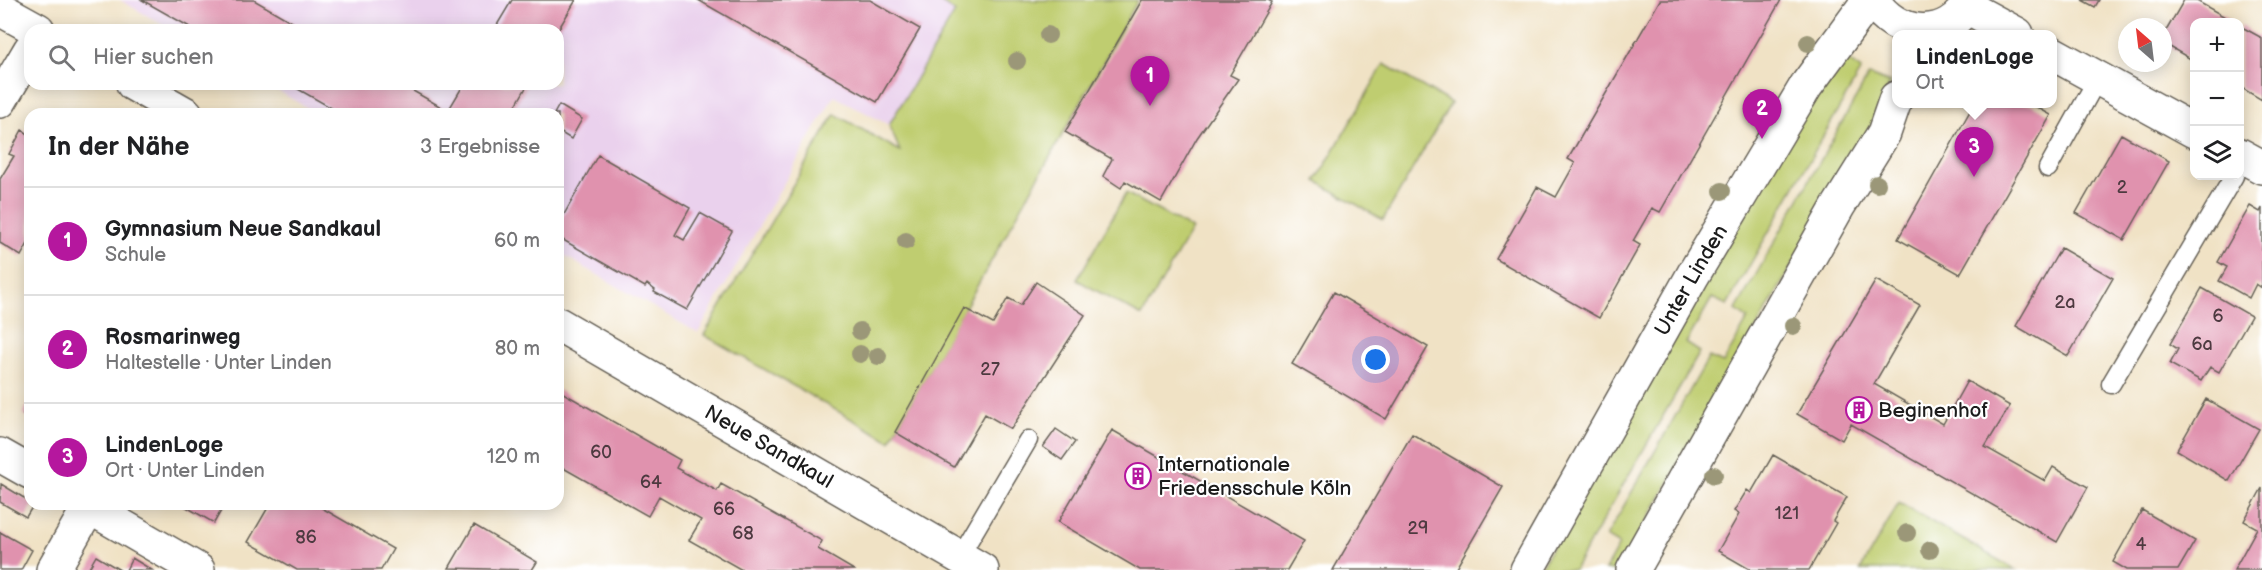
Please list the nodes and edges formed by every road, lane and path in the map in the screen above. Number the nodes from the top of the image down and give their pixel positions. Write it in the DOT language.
graph roads {
  1 [pos="1871,0"];
  2 [pos="1968,3"];
  3 [pos="1907,30"];
  4 [pos="1932,30"];
  5 [pos="2011,30"];
  6 [pos="2057,56"];
  7 [pos="24,60"];
  8 [pos="2098,78"];
  9 [pos="144,90"];
  10 [pos="0,101"];
  11 [pos="175,108"];
  12 [pos="1893,108"];
  13 [pos="2190,129"];
  14 [pos="2048,168"];
  15 [pos="2234,180"];
  16 [pos="564,327"];
  17 [pos="2111,384"];
  18 [pos="1028,440"];
  19 [pos="0,455"];
  20 [pos="24,469"];
  21 [pos="83,510"];
  22 [pos="95,510"];
  23 [pos="970,563"];
  24 [pos="53,570"];
  25 [pos="198,570"];
  26 [pos="1527,570"];
  27 [pos="1633,570"];
  1 -- 3 [label="street"];
  1 -- 26 [label="street, Unter Linden"];
  2 -- 4 [label="street"];
  2 -- 5 [label="street"];
  6 -- 8 [label="street"];
  7 -- 10 [label="street"];
  8 -- 13 [label="street"];
  8 -- 14 [label="lane"];
  9 -- 11 [label="street"];
  12 -- 27 [label="street"];
  15 -- 17 [label="lane"];
  16 -- 23 [label="street, Neue Sandkaul"];
  18 -- 23 [label="lane"];
  19 -- 20 [label="street"];
  21 -- 24 [label="street"];
  22 -- 25 [label="street"];
}
